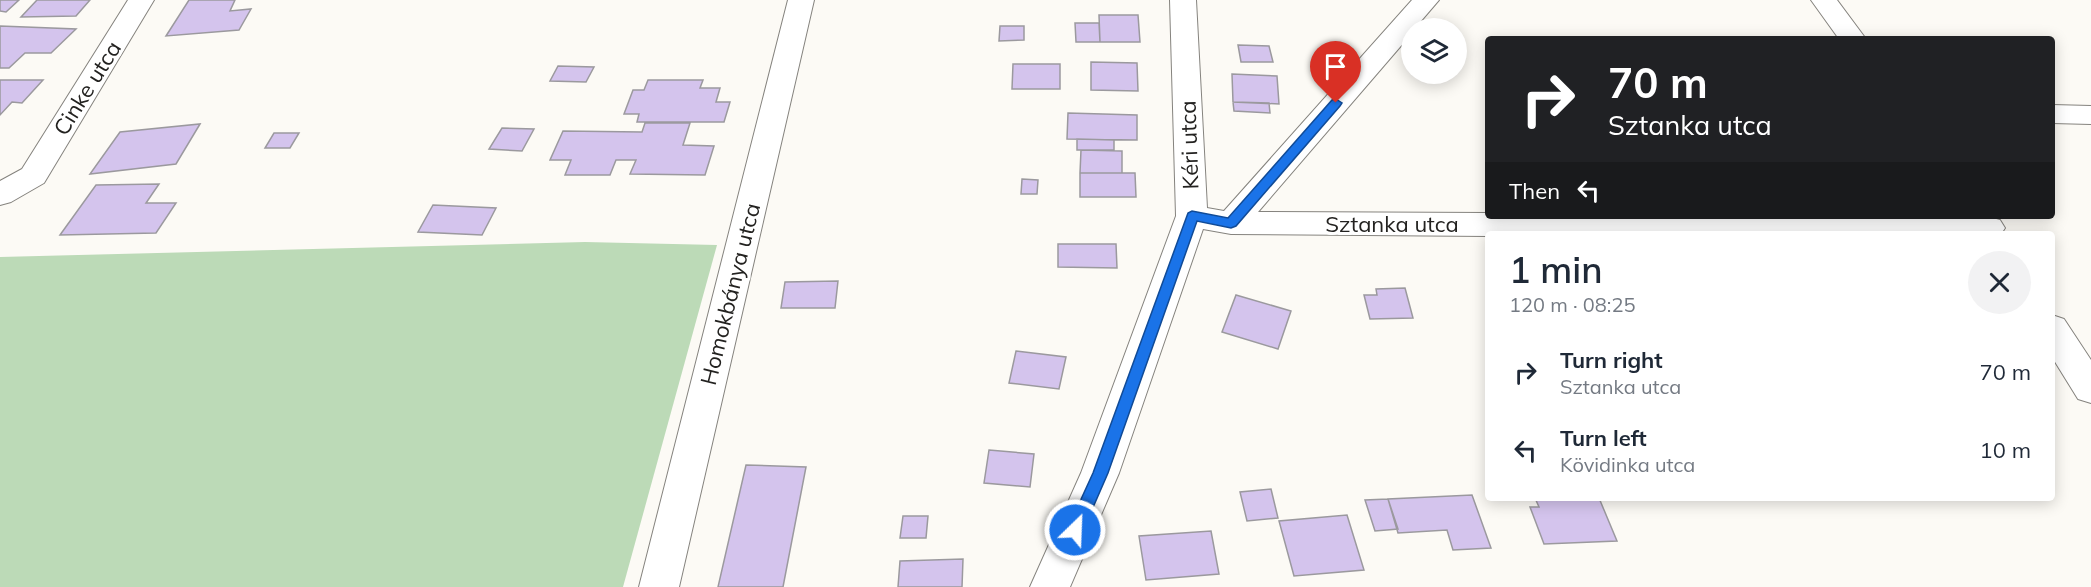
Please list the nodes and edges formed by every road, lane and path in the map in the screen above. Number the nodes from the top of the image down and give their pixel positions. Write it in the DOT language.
graph roads {
  1 [pos="141,0"];
  2 [pos="801,0"];
  3 [pos="1183,0"];
  4 [pos="1426,0"];
  5 [pos="1824,0"];
  6 [pos="1851,36"];
  7 [pos="2055,114"];
  8 [pos="2091,115"];
  9 [pos="0,194"];
  10 [pos="1192,216"];
  11 [pos="1231,223"];
  12 [pos="1987,226"];
  13 [pos="2055,333"];
  14 [pos="2091,389"];
  15 [pos="659,587"];
  16 [pos="1050,587"];
  1 -- 9 [label="street, Cinke utca"];
  2 -- 15 [label="street, Homokbánya utca"];
  3 -- 10 [label="street, Kéri utca"];
  4 -- 11 [label="street"];
  5 -- 6 [label="street"];
  7 -- 8 [label="street"];
  10 -- 11 [label="street, Sztanka utca"];
  10 -- 16 [label="street, Kéri utca"];
  11 -- 12 [label="street, Sztanka utca"];
  13 -- 14 [label="street"];
}
